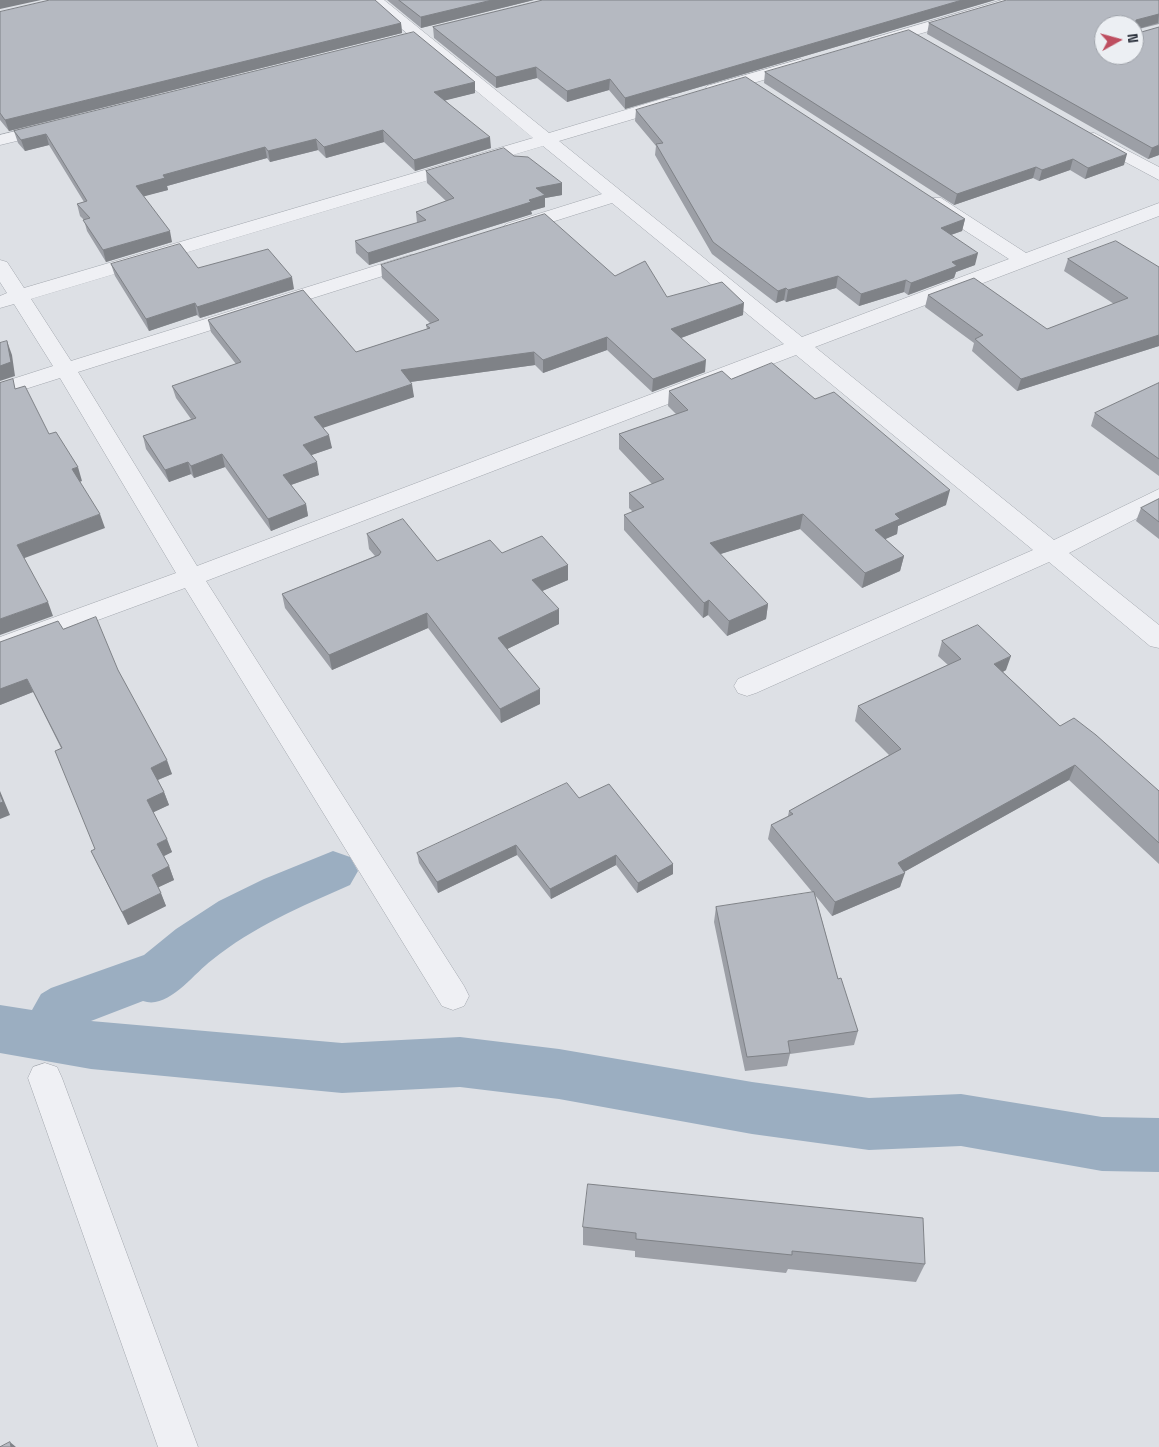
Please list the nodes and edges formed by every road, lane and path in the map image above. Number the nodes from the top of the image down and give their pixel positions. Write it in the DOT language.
graph roads {
  1 [pos="375,0"];
  2 [pos="1018,0"];
  3 [pos="908,32"];
  4 [pos="925,42"];
  5 [pos="860,46"];
  6 [pos="822,58"];
  7 [pos="746,80"];
  8 [pos="762,91"];
  9 [pos="67,123"];
  10 [pos="1081,131"];
  11 [pos="546,139"];
  12 [pos="0,140"];
  13 [pos="1159,175"];
  14 [pos="918,192"];
  15 [pos="616,196"];
  16 [pos="1159,209"];
  17 [pos="493,235"];
  18 [pos="436,253"];
  19 [pos="1025,261"];
  20 [pos="0,266"];
  21 [pos="10,299"];
  22 [pos="799,346"];
  23 [pos="65,369"];
  24 [pos="0,390"];
  25 [pos="1159,497"];
  26 [pos="1052,551"];
  27 [pos="191,578"];
  28 [pos="1159,639"];
  29 [pos="0,647"];
  30 [pos="747,686"];
  31 [pos="453,996"];
  32 [pos="45,1078"];
  33 [pos="178,1447"];
  1 -- 11 [label="street"];
  2 -- 3 [label="street"];
  3 -- 4 [label="street"];
  3 -- 5 [label="street"];
  6 -- 7 [label="street"];
  7 -- 8 [label="street"];
  7 -- 11 [label="street"];
  9 -- 12 [label="street"];
  10 -- 13 [label="street"];
  11 -- 15 [label="street"];
  11 -- 21 [label="street"];
  14 -- 19 [label="street"];
  15 -- 17 [label="street"];
  15 -- 22 [label="street"];
  16 -- 19 [label="street"];
  18 -- 23 [label="street"];
  19 -- 22 [label="street"];
  20 -- 21 [label="street"];
  21 -- 23 [label="street"];
  22 -- 26 [label="street"];
  22 -- 27 [label="street"];
  23 -- 24 [label="street"];
  23 -- 27 [label="street"];
  25 -- 26 [label="street"];
  26 -- 28 [label="street"];
  26 -- 30 [label="street"];
  27 -- 29 [label="street"];
  27 -- 31 [label="street"];
  32 -- 33 [label="street"];
}
